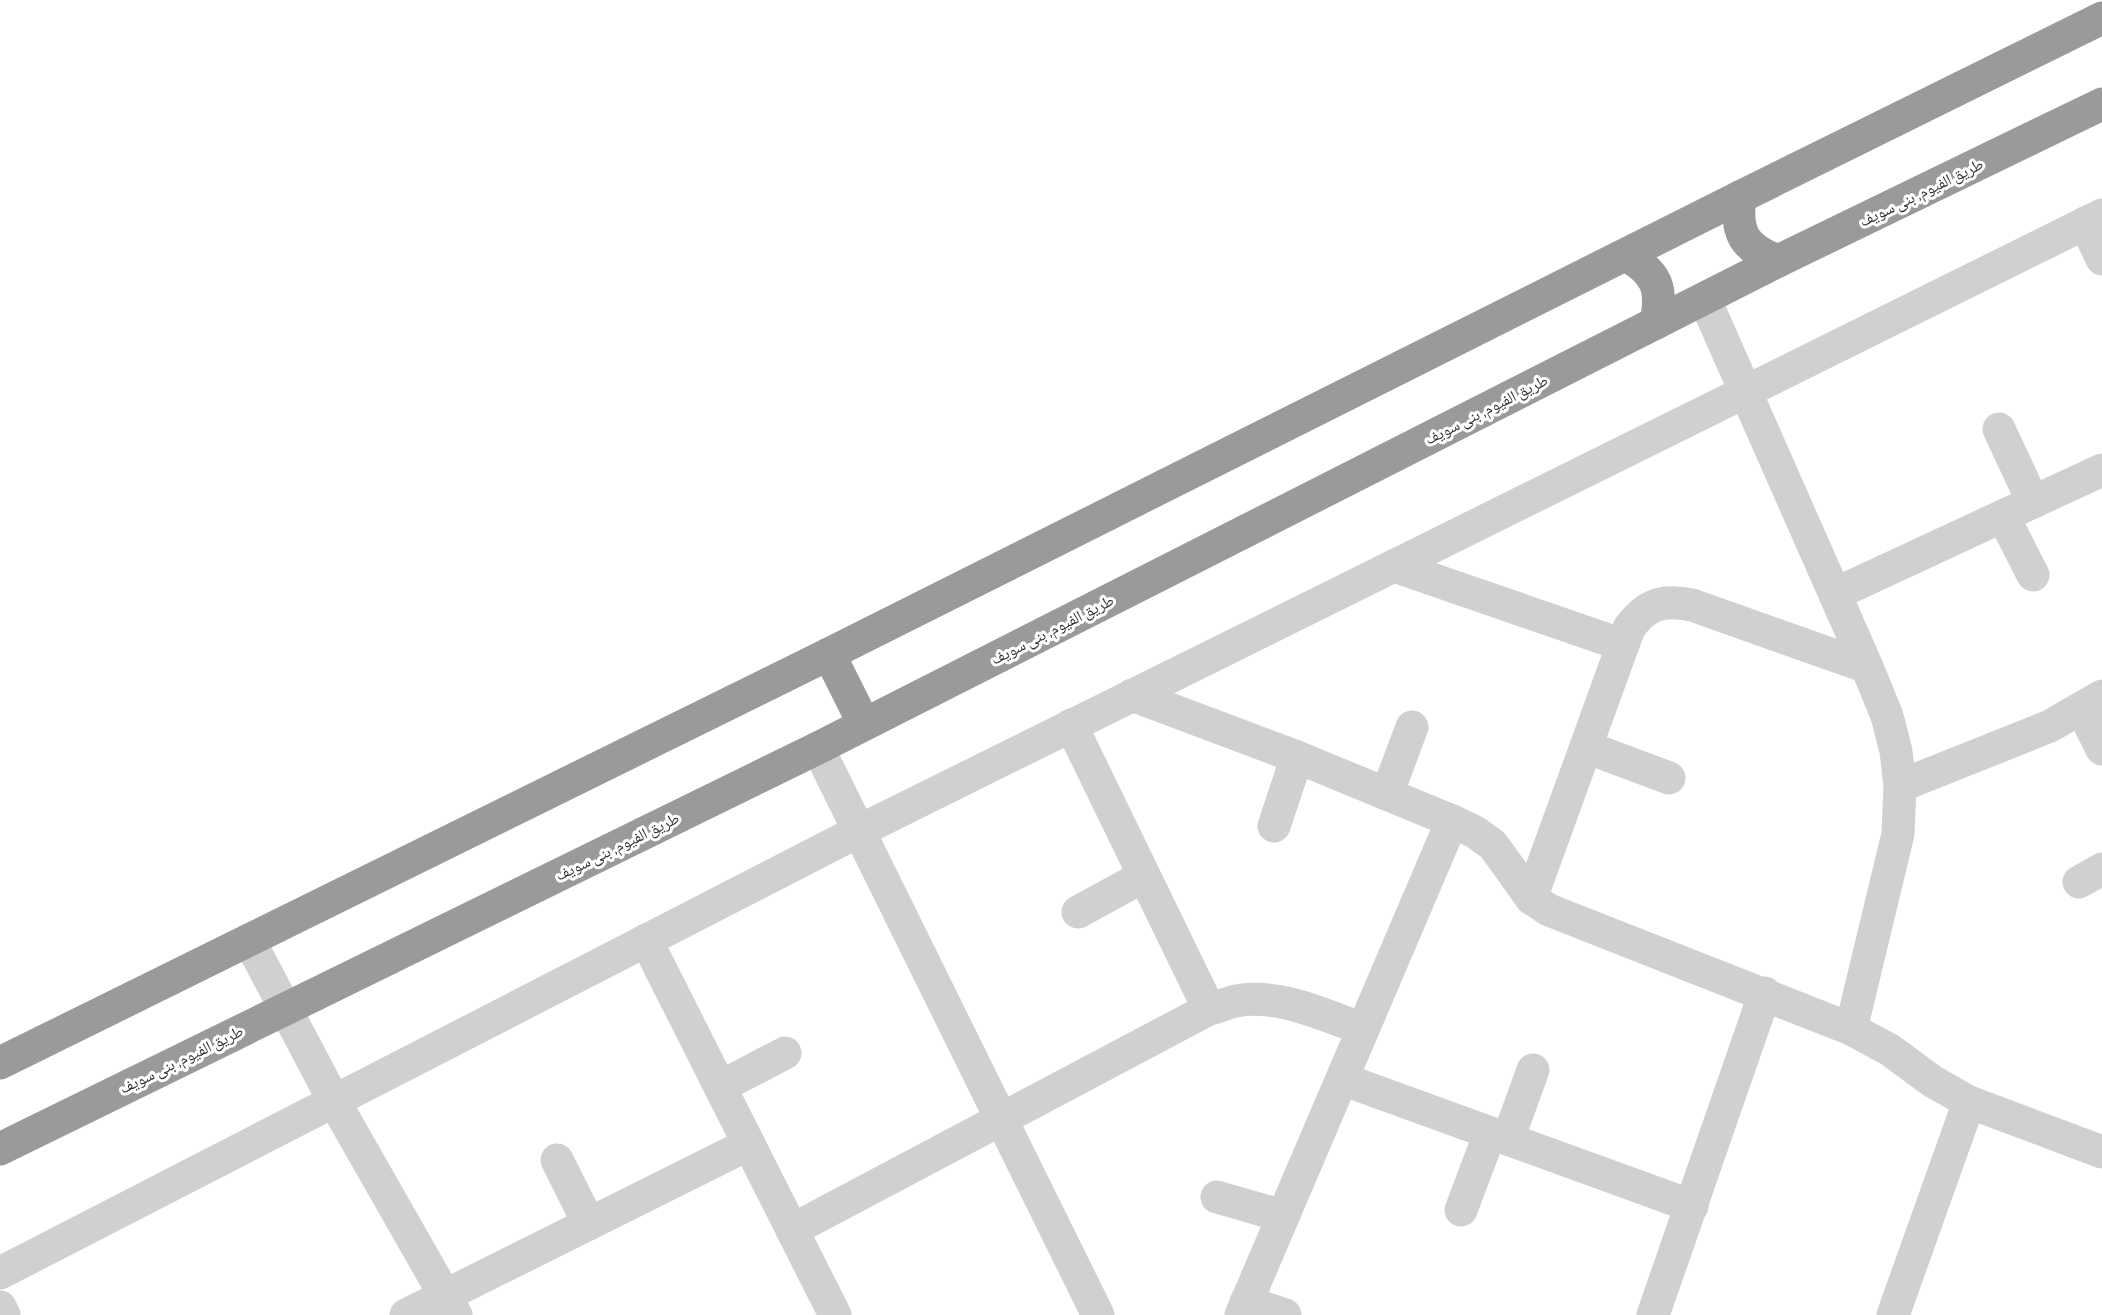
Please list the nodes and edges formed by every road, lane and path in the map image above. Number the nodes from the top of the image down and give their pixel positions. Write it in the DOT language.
graph roads {
  1 [pos="2102,18"];
  2 [pos="2102,104"];
  3 [pos="1740,197"];
  4 [pos="2094,219"];
  5 [pos="1626,255"];
  6 [pos="2102,259"];
  7 [pos="1778,261"];
  8 [pos="1705,300"];
  9 [pos="1656,323"];
  10 [pos="1745,391"];
  11 [pos="1999,429"];
  12 [pos="2102,470"];
  13 [pos="2033,502"];
  14 [pos="2003,516"];
  15 [pos="1394,566"];
  16 [pos="2033,575"];
  17 [pos="1835,594"];
  18 [pos="1623,645"];
  19 [pos="829,654"];
  20 [pos="1867,667"];
  21 [pos="1132,695"];
  22 [pos="2092,703"];
  23 [pos="864,724"];
  24 [pos="1071,725"];
  25 [pos="1412,727"];
  26 [pos="1586,747"];
  27 [pos="818,748"];
  28 [pos="2102,749"];
  29 [pos="1297,757"];
  30 [pos="1669,778"];
  31 [pos="1900,786"];
  32 [pos="1387,794"];
  33 [pos="1452,821"];
  34 [pos="1274,826"];
  35 [pos="859,831"];
  36 [pos="1144,876"];
  37 [pos="1531,898"];
  38 [pos="1078,912"];
  39 [pos="249,940"];
  40 [pos="646,940"];
  41 [pos="1765,993"];
  42 [pos="284,1008"];
  43 [pos="1209,1010"];
  44 [pos="1363,1029"];
  45 [pos="1851,1029"];
  46 [pos="785,1053"];
  47 [pos="0,1063"];
  48 [pos="1533,1070"];
  49 [pos="1342,1079"];
  50 [pos="720,1087"];
  51 [pos="334,1101"];
  52 [pos="1969,1102"];
  53 [pos="1001,1119"];
  54 [pos="1499,1136"];
  55 [pos="749,1144"];
  56 [pos="0,1149"];
  57 [pos="2102,1152"];
  58 [pos="557,1160"];
  59 [pos="1217,1197"];
  60 [pos="1692,1206"];
  61 [pos="1461,1210"];
  62 [pos="1283,1216"];
  63 [pos="589,1224"];
  64 [pos="792,1230"];
  65 [pos="0,1273"];
  66 [pos="450,1305"];
  67 [pos="0,1306"];
  68 [pos="1244,1309"];
  69 [pos="4,1315"];
  70 [pos="406,1315"];
  71 [pos="835,1315"];
  72 [pos="1098,1315"];
  73 [pos="1285,1315"];
  74 [pos="1653,1315"];
  75 [pos="1893,1315"];
  1 -- 3 [label="highway"];
  2 -- 7 [label="highway, طريق الفيوم, بنى سويف"];
  3 -- 5 [label="highway"];
  3 -- 7 [label="highway"];
  4 -- 6 [label="street"];
  4 -- 10 [label="street"];
  5 -- 9 [label="highway"];
  5 -- 19 [label="highway"];
  7 -- 8 [label="highway, طريق الفيوم, بنى سويف"];
  8 -- 9 [label="highway, طريق الفيوم, بنى سويف"];
  8 -- 10 [label="street"];
  9 -- 23 [label="highway, طريق الفيوم, بنى سويف"];
  10 -- 15 [label="street"];
  10 -- 17 [label="street"];
  11 -- 13 [label="street"];
  12 -- 13 [label="street"];
  13 -- 14 [label="street"];
  14 -- 16 [label="street"];
  14 -- 17 [label="street"];
  15 -- 18 [label="street"];
  15 -- 21 [label="street"];
  17 -- 20 [label="street"];
  18 -- 20 [label="street"];
  18 -- 26 [label="street"];
  19 -- 23 [label="highway"];
  19 -- 39 [label="highway"];
  20 -- 31 [label="street"];
  21 -- 24 [label="street"];
  21 -- 29 [label="street"];
  22 -- 28 [label="street"];
  22 -- 31 [label="street"];
  23 -- 27 [label="highway, طريق الفيوم, بنى سويف"];
  24 -- 35 [label="street"];
  24 -- 36 [label="street"];
  25 -- 32 [label="street"];
  26 -- 30 [label="street"];
  26 -- 37 [label="street"];
  27 -- 35 [label="street"];
  27 -- 42 [label="highway, طريق الفيوم, بنى سويف"];
  29 -- 32 [label="street"];
  29 -- 34 [label="street"];
  31 -- 45 [label="street"];
  32 -- 33 [label="street"];
  33 -- 37 [label="street"];
  33 -- 44 [label="street"];
  35 -- 40 [label="street"];
  35 -- 53 [label="street"];
  36 -- 38 [label="street"];
  36 -- 43 [label="street"];
  37 -- 41 [label="street"];
  39 -- 42 [label="street"];
  39 -- 47 [label="highway"];
  40 -- 50 [label="street"];
  40 -- 51 [label="street"];
  41 -- 45 [label="street"];
  41 -- 60 [label="street"];
  42 -- 51 [label="street"];
  42 -- 56 [label="highway, طريق الفيوم, بنى سويف"];
  43 -- 44 [label="street"];
  43 -- 53 [label="street"];
  44 -- 49 [label="street"];
  45 -- 52 [label="street"];
  46 -- 50 [label="street"];
  48 -- 54 [label="street"];
  49 -- 54 [label="street"];
  49 -- 62 [label="street"];
  50 -- 55 [label="street"];
  51 -- 65 [label="street"];
  51 -- 66 [label="street"];
  52 -- 57 [label="street"];
  52 -- 75 [label="street"];
  53 -- 64 [label="street"];
  53 -- 72 [label="street"];
  54 -- 60 [label="street"];
  54 -- 61 [label="street"];
  55 -- 63 [label="street"];
  55 -- 64 [label="street"];
  58 -- 63 [label="street"];
  59 -- 62 [label="street"];
  60 -- 74 [label="street"];
  62 -- 68 [label="street"];
  63 -- 66 [label="street"];
  64 -- 71 [label="street"];
  66 -- 70 [label="street"];
  67 -- 69 [label="street"];
  68 -- 73 [label="street"];
}
